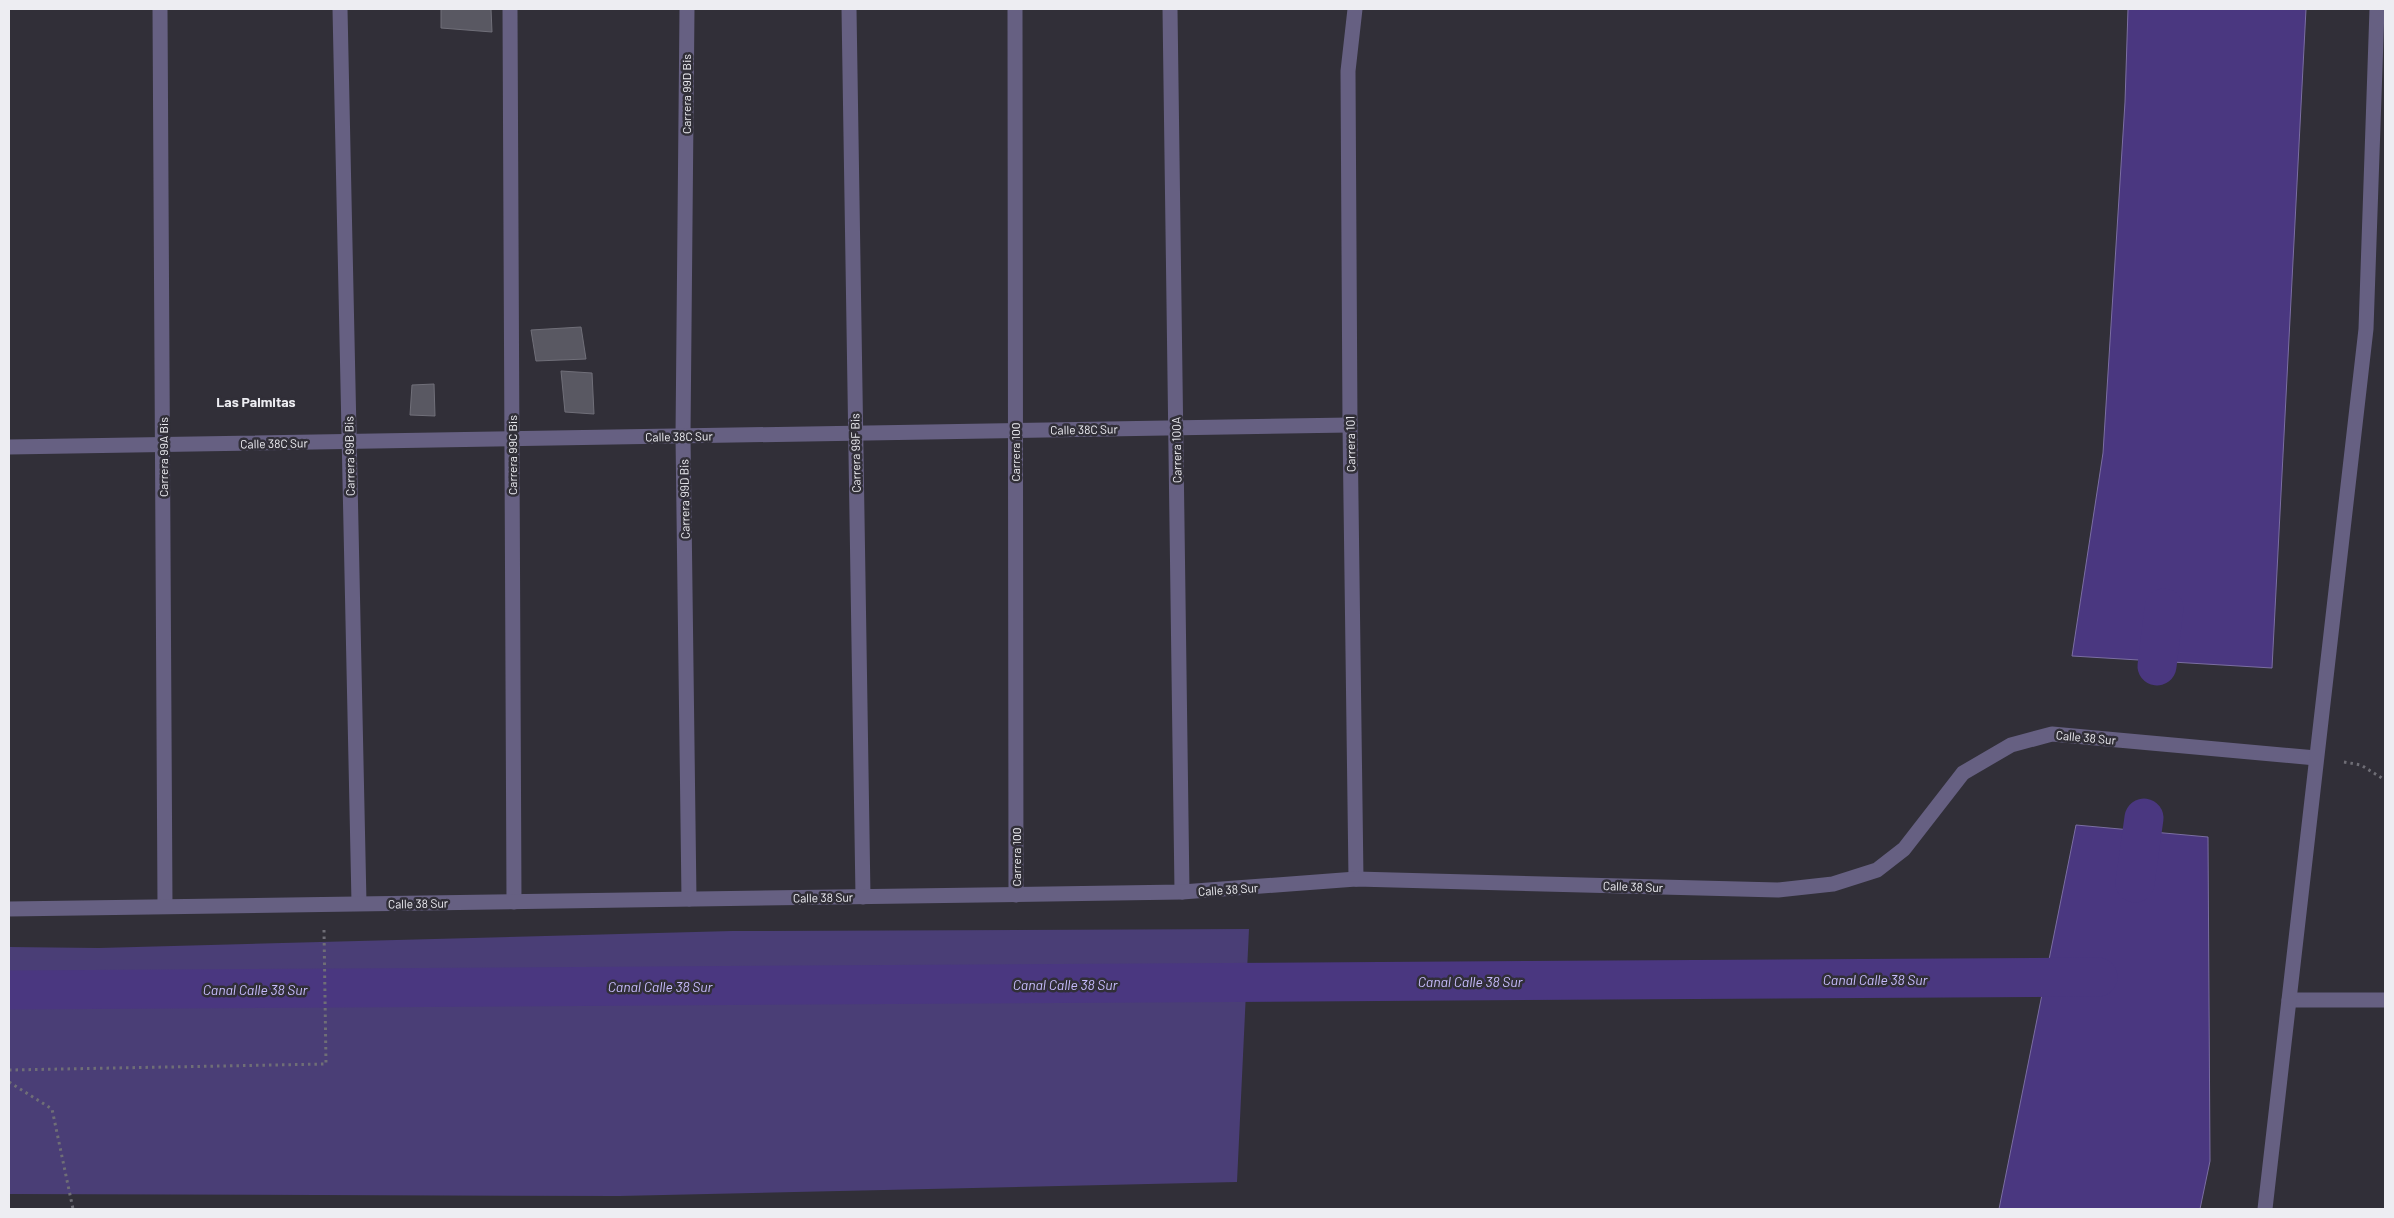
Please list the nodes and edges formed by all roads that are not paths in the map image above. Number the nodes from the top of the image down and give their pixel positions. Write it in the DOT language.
graph roads {
  1 [pos="160,9"];
  2 [pos="340,9"];
  3 [pos="510,9"];
  4 [pos="686,9"];
  5 [pos="848,9"];
  6 [pos="1015,9"];
  7 [pos="1170,9"];
  8 [pos="1355,9"];
  9 [pos="2377,9"];
  10 [pos="1350,425"];
  11 [pos="1176,428"];
  12 [pos="1015,430"];
  13 [pos="855,433"];
  14 [pos="683,436"];
  15 [pos="512,438"];
  16 [pos="349,442"];
  17 [pos="163,444"];
  18 [pos="9,447"];
  19 [pos="2316,758"];
  20 [pos="1356,880"];
  21 [pos="1182,892"];
  22 [pos="1016,895"];
  23 [pos="863,897"];
  24 [pos="689,899"];
  25 [pos="514,902"];
  26 [pos="359,903"];
  27 [pos="165,906"];
  28 [pos="9,909"];
  29 [pos="2289,1000"];
  30 [pos="2385,1000"];
  31 [pos="2265,1209"];
  1 -- 17 [label="street, Carrera 99A Bis"];
  2 -- 16 [label="street, Carrera 99B Bis"];
  3 -- 15 [label="street, Carrera 99C Bis"];
  4 -- 14 [label="street, Carrera 99D Bis"];
  5 -- 13 [label="street, Carrera 99F Bis"];
  6 -- 12 [label="street, Carrera 100"];
  7 -- 11 [label="street, Carrera 100A"];
  8 -- 10 [label="street, Carrera 101"];
  9 -- 19 [label="street"];
  10 -- 11 [label="street, Calle 38C Sur"];
  10 -- 20 [label="street, Carrera 101"];
  11 -- 12 [label="street, Calle 38C Sur"];
  11 -- 21 [label="street, Carrera 100A"];
  12 -- 13 [label="street, Calle 38C Sur"];
  12 -- 22 [label="street, Carrera 100"];
  13 -- 14 [label="street, Calle 38C Sur"];
  13 -- 23 [label="street, Carrera 99F Bis"];
  14 -- 15 [label="street, Calle 38C Sur"];
  14 -- 24 [label="street, Carrera 99D Bis"];
  15 -- 16 [label="street, Calle 38C Sur"];
  15 -- 25 [label="street, Carrera 99C Bis"];
  16 -- 17 [label="street, Calle 38C Sur"];
  16 -- 26 [label="street, Carrera 99B Bis"];
  17 -- 18 [label="street, Calle 38C Sur"];
  17 -- 27 [label="street, Carrera 99A Bis"];
  19 -- 20 [label="street, Calle 38 Sur"];
  19 -- 29 [label="street"];
  20 -- 21 [label="street, Calle 38 Sur"];
  21 -- 22 [label="street, Calle 38 Sur"];
  22 -- 23 [label="street, Calle 38 Sur"];
  23 -- 24 [label="street, Calle 38 Sur"];
  24 -- 25 [label="street, Calle 38 Sur"];
  25 -- 26 [label="street, Calle 38 Sur"];
  26 -- 27 [label="street, Calle 38 Sur"];
  27 -- 28 [label="street, Calle 38 Sur"];
  29 -- 30 [label="street"];
  29 -- 31 [label="street"];
}
